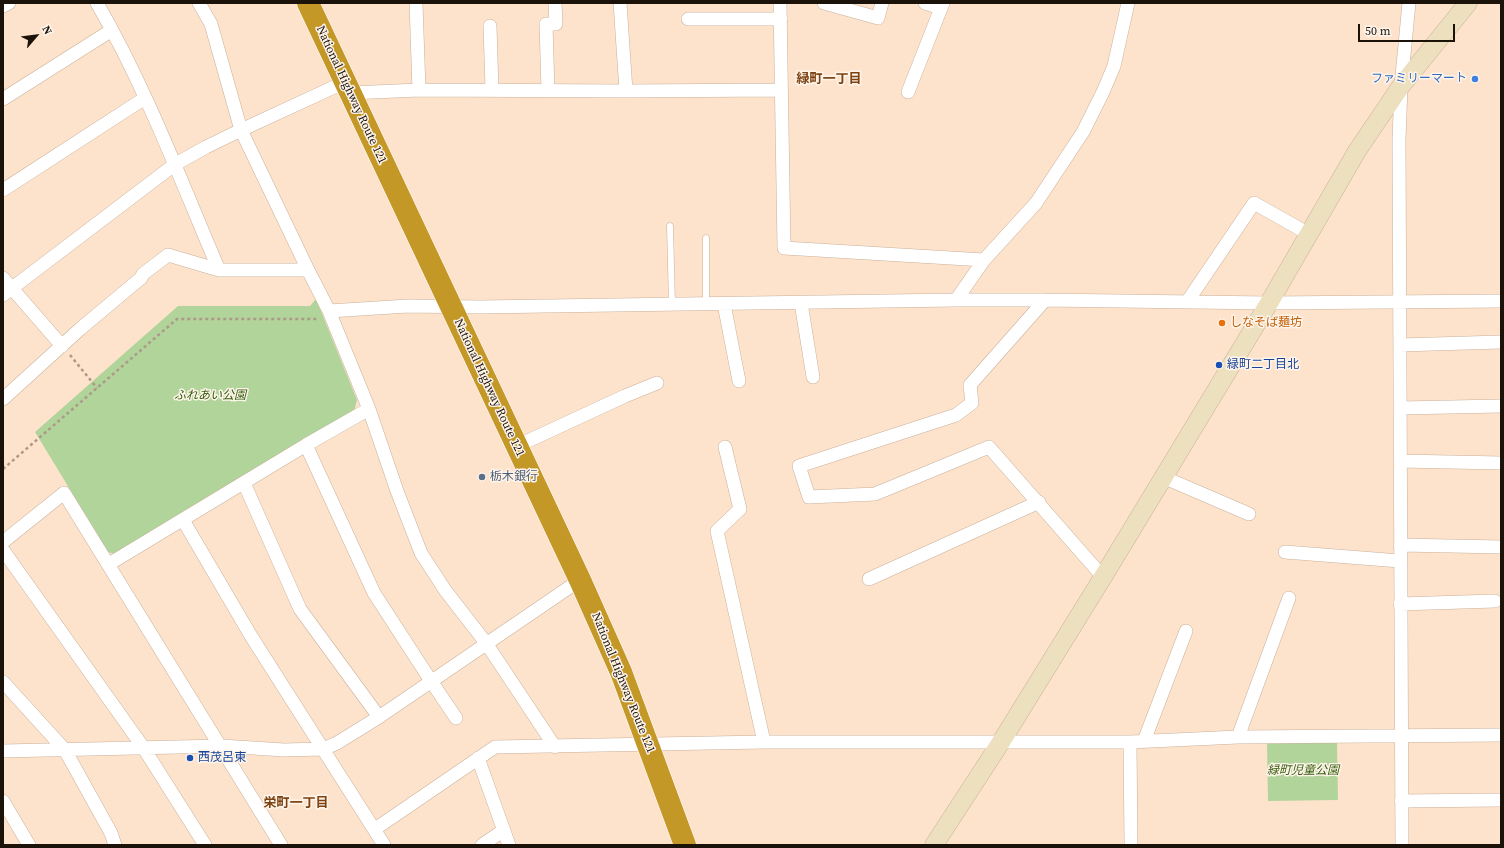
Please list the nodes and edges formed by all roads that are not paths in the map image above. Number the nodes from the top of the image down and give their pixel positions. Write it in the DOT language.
graph roads {
  1 [pos="9,3"];
  2 [pos="97,3"];
  3 [pos="199,3"];
  4 [pos="308,3"];
  5 [pos="416,3"];
  6 [pos="555,3"];
  7 [pos="620,3"];
  8 [pos="780,3"];
  9 [pos="824,3"];
  10 [pos="882,3"];
  11 [pos="925,3"];
  12 [pos="1128,3"];
  13 [pos="1409,3"];
  14 [pos="1468,3"];
  15 [pos="3,6"];
  16 [pos="942,6"];
  17 [pos="688,19"];
  18 [pos="781,19"];
  19 [pos="490,26"];
  20 [pos="112,30"];
  21 [pos="1401,86"];
  22 [pos="348,87"];
  23 [pos="492,89"];
  24 [pos="419,90"];
  25 [pos="548,90"];
  26 [pos="781,90"];
  27 [pos="626,91"];
  28 [pos="908,92"];
  29 [pos="145,98"];
  30 [pos="3,99"];
  31 [pos="241,130"];
  32 [pos="174,165"];
  33 [pos="3,190"];
  34 [pos="670,226"];
  35 [pos="1308,234"];
  36 [pos="706,238"];
  37 [pos="984,260"];
  38 [pos="219,270"];
  39 [pos="308,270"];
  40 [pos="3,278"];
  41 [pos="7,292"];
  42 [pos="956,300"];
  43 [pos="1045,300"];
  44 [pos="1501,301"];
  45 [pos="1188,302"];
  46 [pos="1400,302"];
  47 [pos="801,303"];
  48 [pos="1269,303"];
  49 [pos="706,304"];
  50 [pos="724,304"];
  51 [pos="672,305"];
  52 [pos="452,307"];
  53 [pos="327,315"];
  54 [pos="1501,342"];
  55 [pos="1400,345"];
  56 [pos="62,346"];
  57 [pos="813,377"];
  58 [pos="740,381"];
  59 [pos="657,383"];
  60 [pos="3,399"];
  61 [pos="1501,406"];
  62 [pos="1400,408"];
  63 [pos="368,409"];
  64 [pos="306,445"];
  65 [pos="517,446"];
  66 [pos="725,447"];
  67 [pos="1400,461"];
  68 [pos="1501,463"];
  69 [pos="1163,477"];
  70 [pos="244,483"];
  71 [pos="1039,502"];
  72 [pos="1249,514"];
  73 [pos="183,520"];
  74 [pos="3,542"];
  75 [pos="1400,545"];
  76 [pos="1501,547"];
  77 [pos="3,550"];
  78 [pos="1285,552"];
  79 [pos="1400,561"];
  80 [pos="109,564"];
  81 [pos="1103,577"];
  82 [pos="869,579"];
  83 [pos="580,580"];
  84 [pos="1289,598"];
  85 [pos="1495,602"];
  86 [pos="1400,604"];
  87 [pos="1186,631"];
  88 [pos="486,643"];
  89 [pos="431,681"];
  90 [pos="3,682"];
  91 [pos="379,717"];
  92 [pos="456,718"];
  93 [pos="1501,735"];
  94 [pos="1238,737"];
  95 [pos="1400,737"];
  96 [pos="1144,741"];
  97 [pos="764,742"];
  98 [pos="1001,742"];
  99 [pos="1130,742"];
  100 [pos="649,745"];
  101 [pos="221,746"];
  102 [pos="143,747"];
  103 [pos="555,747"];
  104 [pos="324,749"];
  105 [pos="65,750"];
  106 [pos="3,751"];
  107 [pos="478,758"];
  108 [pos="1501,800"];
  109 [pos="3,801"];
  110 [pos="1401,801"];
  111 [pos="375,829"];
  112 [pos="504,830"];
  113 [pos="29,845"];
  114 [pos="115,845"];
  115 [pos="205,845"];
  116 [pos="281,845"];
  117 [pos="384,845"];
  118 [pos="482,845"];
  119 [pos="509,845"];
  120 [pos="685,845"];
  121 [pos="934,845"];
  122 [pos="1131,845"];
  123 [pos="1402,845"];
  1 -- 15 [label="street"];
  2 -- 20 [label="street"];
  3 -- 31 [label="street"];
  4 -- 22 [label="highway, National Highway Route 121"];
  5 -- 24 [label="street"];
  6 -- 25 [label="street"];
  7 -- 27 [label="street"];
  8 -- 18 [label="street"];
  9 -- 10 [label="street"];
  11 -- 16 [label="street"];
  12 -- 37 [label="street"];
  13 -- 21 [label="street"];
  14 -- 21 [label="street"];
  16 -- 28 [label="street"];
  17 -- 18 [label="street"];
  18 -- 26 [label="street"];
  19 -- 23 [label="street"];
  20 -- 29 [label="street"];
  20 -- 30 [label="street"];
  21 -- 35 [label="street"];
  21 -- 46 [label="street"];
  22 -- 24 [label="street"];
  22 -- 31 [label="street"];
  22 -- 52 [label="highway, National Highway Route 121"];
  23 -- 24 [label="street"];
  23 -- 25 [label="street"];
  25 -- 27 [label="street"];
  26 -- 27 [label="street"];
  26 -- 37 [label="street"];
  29 -- 32 [label="street"];
  29 -- 33 [label="street"];
  31 -- 32 [label="street"];
  31 -- 39 [label="street"];
  32 -- 38 [label="street"];
  32 -- 41 [label="street"];
  34 -- 51 [label="lane"];
  35 -- 45 [label="street"];
  35 -- 48 [label="street"];
  36 -- 49 [label="lane"];
  37 -- 42 [label="street"];
  38 -- 39 [label="street"];
  38 -- 56 [label="street"];
  39 -- 53 [label="street"];
  40 -- 41 [label="street"];
  41 -- 56 [label="street"];
  42 -- 43 [label="street"];
  42 -- 47 [label="street"];
  43 -- 45 [label="street"];
  43 -- 71 [label="street"];
  44 -- 46 [label="street"];
  45 -- 48 [label="street"];
  46 -- 48 [label="street"];
  46 -- 55 [label="street"];
  47 -- 50 [label="street"];
  47 -- 57 [label="street"];
  48 -- 69 [label="street"];
  49 -- 50 [label="street"];
  49 -- 51 [label="street"];
  50 -- 58 [label="street"];
  51 -- 52 [label="street"];
  52 -- 53 [label="street"];
  52 -- 65 [label="highway, National Highway Route 121"];
  53 -- 63 [label="street"];
  54 -- 55 [label="street"];
  55 -- 62 [label="street"];
  56 -- 60 [label="street"];
  59 -- 65 [label="street"];
  61 -- 62 [label="street"];
  62 -- 67 [label="street"];
  63 -- 64 [label="street"];
  63 -- 88 [label="street"];
  64 -- 70 [label="street"];
  64 -- 89 [label="street"];
  65 -- 83 [label="highway, National Highway Route 121"];
  66 -- 97 [label="street"];
  67 -- 68 [label="street"];
  67 -- 75 [label="street"];
  69 -- 72 [label="street"];
  69 -- 81 [label="street"];
  70 -- 73 [label="street"];
  70 -- 91 [label="street"];
  71 -- 81 [label="street"];
  71 -- 82 [label="street"];
  73 -- 80 [label="street"];
  73 -- 104 [label="street"];
  74 -- 80 [label="street"];
  75 -- 76 [label="street"];
  75 -- 79 [label="street"];
  77 -- 102 [label="street"];
  78 -- 79 [label="street"];
  79 -- 86 [label="street"];
  80 -- 101 [label="street"];
  81 -- 98 [label="street"];
  83 -- 88 [label="street"];
  83 -- 100 [label="highway, National Highway Route 121"];
  84 -- 94 [label="street"];
  85 -- 86 [label="street"];
  86 -- 95 [label="street"];
  87 -- 96 [label="street"];
  88 -- 89 [label="street"];
  88 -- 103 [label="street"];
  89 -- 91 [label="street"];
  89 -- 92 [label="street"];
  90 -- 105 [label="street"];
  91 -- 104 [label="street"];
  93 -- 95 [label="street"];
  94 -- 95 [label="street"];
  94 -- 96 [label="street"];
  95 -- 110 [label="street"];
  96 -- 99 [label="street"];
  97 -- 98 [label="street"];
  97 -- 100 [label="street"];
  98 -- 99 [label="street"];
  98 -- 121 [label="street"];
  99 -- 122 [label="street"];
  100 -- 103 [label="street"];
  100 -- 120 [label="highway, National Highway Route 121"];
  101 -- 102 [label="street"];
  101 -- 104 [label="street"];
  101 -- 116 [label="street"];
  102 -- 105 [label="street"];
  102 -- 115 [label="street"];
  103 -- 107 [label="street"];
  104 -- 111 [label="street"];
  105 -- 106 [label="street"];
  105 -- 114 [label="street"];
  107 -- 111 [label="street"];
  107 -- 112 [label="street"];
  108 -- 110 [label="street"];
  109 -- 113 [label="street"];
  110 -- 123 [label="street"];
  111 -- 117 [label="street"];
  112 -- 118 [label="street"];
  112 -- 119 [label="street"];
}
